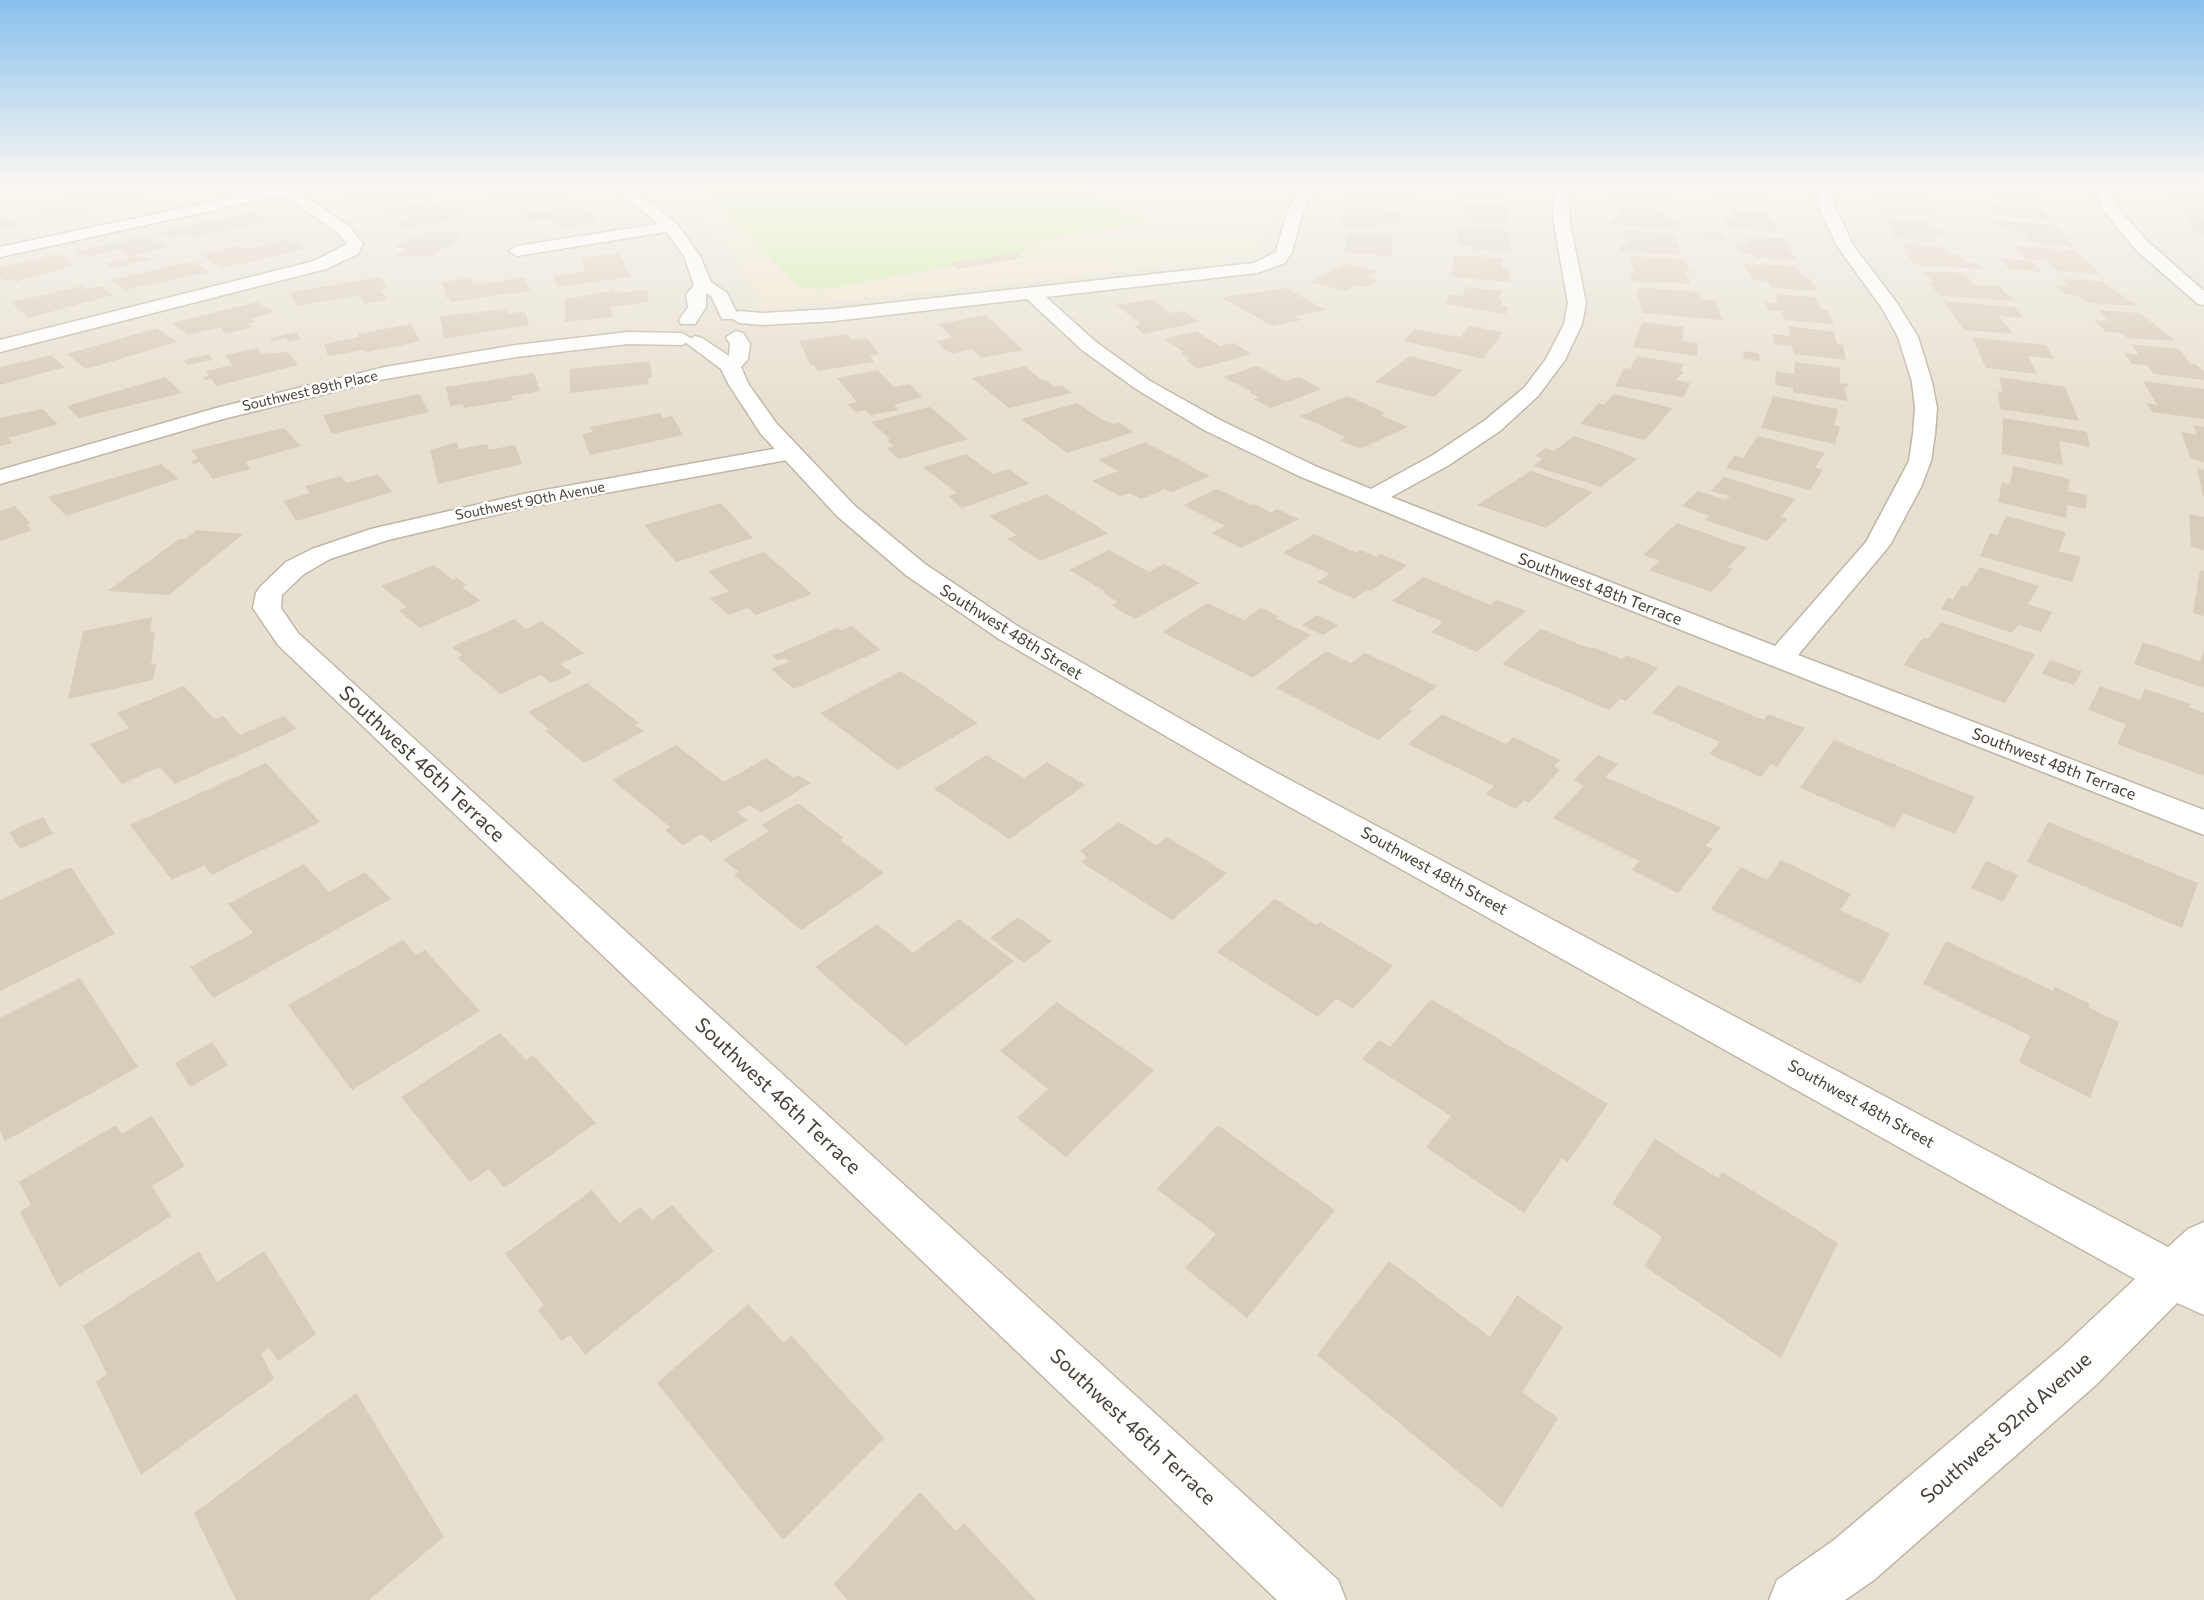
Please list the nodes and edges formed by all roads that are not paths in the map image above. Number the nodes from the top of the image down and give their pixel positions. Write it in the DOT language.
graph roads {
  1 [pos="334,259"];
  2 [pos="693,259"];
  3 [pos="1277,259"];
  4 [pos="1570,259"];
  5 [pos="1854,259"];
  6 [pos="2157,259"];
  7 [pos="703,285"];
  8 [pos="1031,293"];
  9 [pos="2204,300"];
  10 [pos="687,331"];
  11 [pos="735,334"];
  12 [pos="0,346"];
  13 [pos="790,453"];
  14 [pos="0,477"];
  15 [pos="1371,498"];
  16 [pos="280,580"];
  17 [pos="1780,658"];
  18 [pos="2204,823"];
  19 [pos="2194,1270"];
  20 [pos="1318,1600"];
  21 [pos="1797,1600"];
  1 -- 12 [label="street"];
  2 -- 7 [label="street, Southwest 48th Street"];
  3 -- 8 [label="street"];
  4 -- 15 [label="street"];
  5 -- 17 [label="street"];
  6 -- 9 [label="street"];
  7 -- 10 [label="street"];
  7 -- 11 [label="street, Southwest 48th Street"];
  8 -- 11 [label="street"];
  8 -- 15 [label="street, Southwest 48th Terrace"];
  10 -- 11 [label="street, Southwest 48th Street"];
  10 -- 11 [label="street"];
  10 -- 11 [label="street"];
  10 -- 14 [label="street, Southwest 89th Place"];
  11 -- 13 [label="street, Southwest 48th Street"];
  13 -- 16 [label="street, Southwest 90th Avenue"];
  13 -- 19 [label="street, Southwest 48th Street"];
  15 -- 17 [label="street, Southwest 48th Terrace"];
  16 -- 20 [label="street, Southwest 46th Terrace"];
  17 -- 18 [label="street, Southwest 48th Terrace"];
  19 -- 21 [label="street, Southwest 92nd Avenue"];
}
